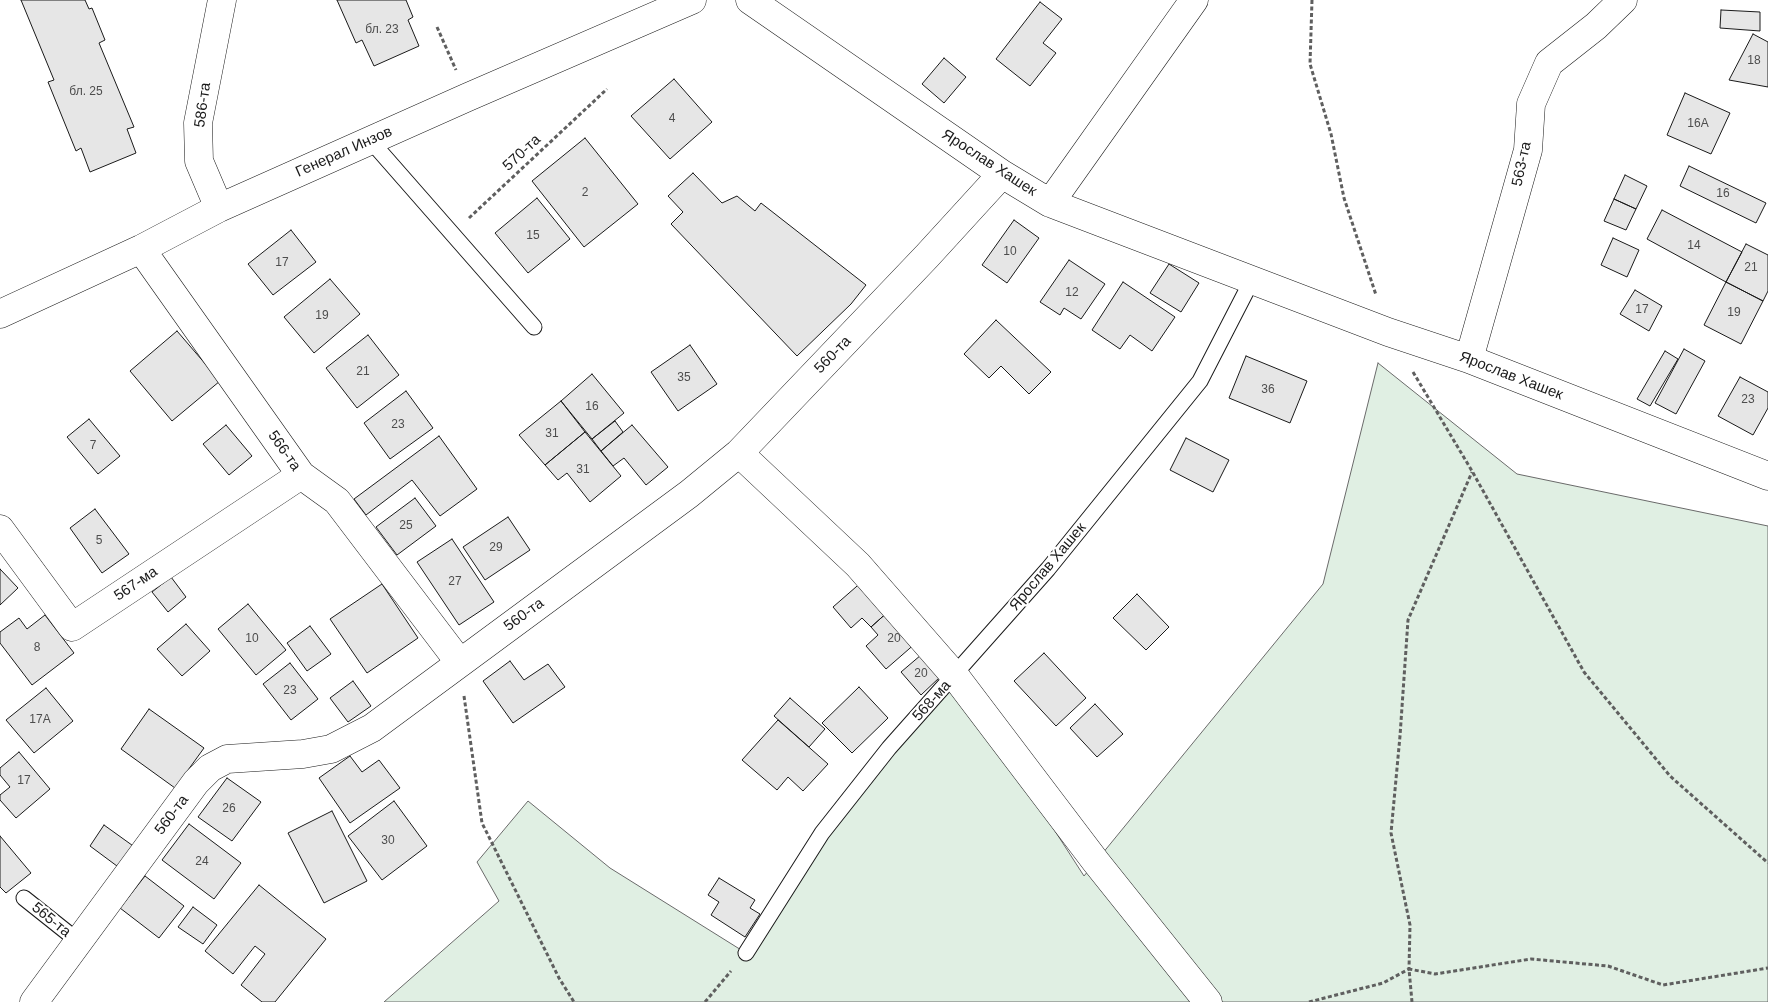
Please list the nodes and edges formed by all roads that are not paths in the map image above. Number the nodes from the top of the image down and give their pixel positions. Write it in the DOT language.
graph roads {
  1 [pos="222,0"];
  2 [pos="692,0"];
  3 [pos="750,0"];
  4 [pos="1194,0"];
  5 [pos="1623,0"];
  6 [pos="370,140"];
  7 [pos="1002,174"];
  8 [pos="1050,203"];
  9 [pos="219,208"];
  10 [pos="141,249"];
  11 [pos="1252,280"];
  12 [pos="0,314"];
  13 [pos="534,327"];
  14 [pos="1469,359"];
  15 [pos="739,453"];
  16 [pos="301,475"];
  17 [pos="1768,476"];
  18 [pos="0,529"];
  19 [pos="460,663"];
  20 [pos="955,676"];
  21 [pos="24,898"];
  22 [pos="78,941"];
  23 [pos="746,953"];
  24 [pos="34,1002"];
  25 [pos="1208,1002"];
  1 -- 9 [label="street, 586-та"];
  2 -- 6 [label="street, Генерал Инзов"];
  3 -- 7 [label="street, Ярослав Хашек"];
  4 -- 8 [label="street"];
  5 -- 14 [label="street, 563-та"];
  6 -- 9 [label="street, Генерал Инзов"];
  6 -- 13 [label="lane"];
  7 -- 8 [label="street, Ярослав Хашек"];
  7 -- 15 [label="street, 560-та"];
  8 -- 11 [label="street, Ярослав Хашек"];
  9 -- 10 [label="street, Генерал Инзов"];
  10 -- 12 [label="street, Генерал Инзов"];
  10 -- 16 [label="street, 566-та"];
  11 -- 14 [label="street, Ярослав Хашек"];
  11 -- 20 [label="lane, Ярослав Хашек"];
  14 -- 17 [label="street, Ярослав Хашек"];
  15 -- 19 [label="street, 560-та"];
  15 -- 20 [label="street, 568-ма"];
  16 -- 18 [label="street, 567-ма"];
  16 -- 19 [label="street, 566-та"];
  19 -- 22 [label="street, 560-та"];
  20 -- 23 [label="lane, 568-ма"];
  20 -- 25 [label="street"];
  21 -- 22 [label="lane, 565-та"];
  22 -- 24 [label="street, 560-та"];
}
